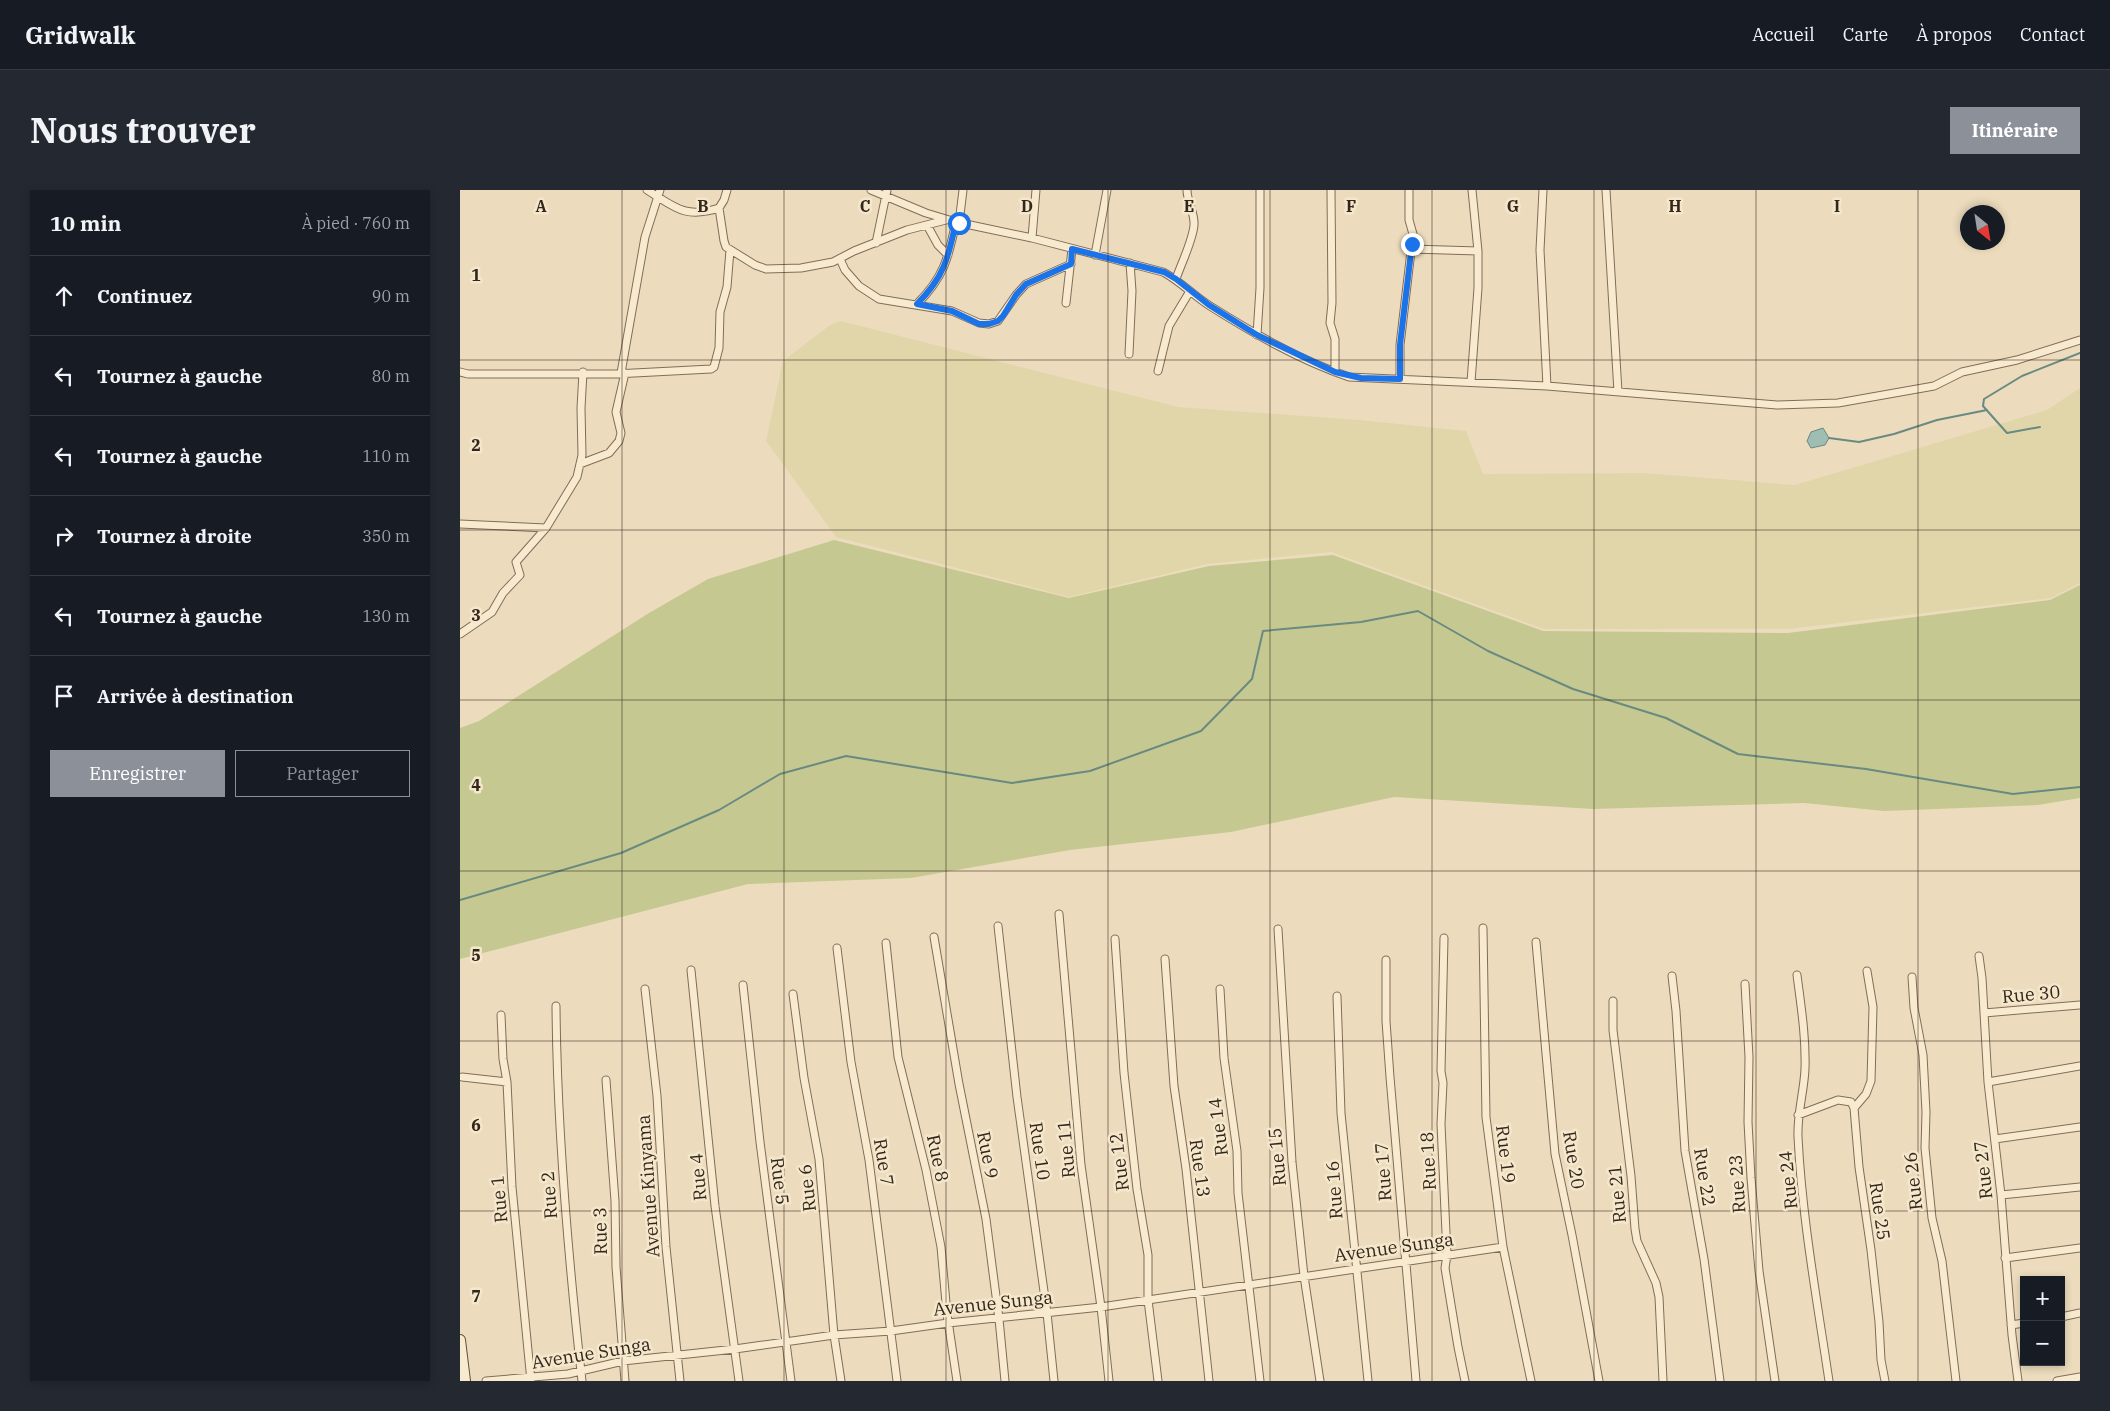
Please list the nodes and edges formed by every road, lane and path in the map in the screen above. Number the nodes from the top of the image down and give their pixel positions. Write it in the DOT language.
graph roads {
  1 [pos="647,190"];
  2 [pos="727,190"];
  3 [pos="871,190"];
  4 [pos="964,190"];
  5 [pos="1036,190"];
  6 [pos="1107,190"];
  7 [pos="1187,190"];
  8 [pos="1260,190"];
  9 [pos="1331,190"];
  10 [pos="1409,190"];
  11 [pos="1472,190"];
  12 [pos="1543,190"];
  13 [pos="1606,190"];
  14 [pos="660,194"];
  15 [pos="886,194"];
  16 [pos="719,208"];
  17 [pos="948,220"];
  18 [pos="957,223"];
  19 [pos="926,225"];
  20 [pos="1032,238"];
  21 [pos="876,243"];
  22 [pos="1072,249"];
  23 [pos="1411,249"];
  24 [pos="730,250"];
  25 [pos="1478,251"];
  26 [pos="1095,254"];
  27 [pos="948,255"];
  28 [pos="840,259"];
  29 [pos="1130,263"];
  30 [pos="1071,264"];
  31 [pos="1176,279"];
  32 [pos="1190,291"];
  33 [pos="1066,303"];
  34 [pos="917,304"];
  35 [pos="1257,335"];
  36 [pos="2080,340"];
  37 [pos="1129,354"];
  38 [pos="1158,371"];
  39 [pos="460,372"];
  40 [pos="583,372"];
  41 [pos="1335,372"];
  42 [pos="623,373"];
  43 [pos="468,374"];
  44 [pos="460,379"];
  45 [pos="1400,379"];
  46 [pos="1470,382"];
  47 [pos="1547,386"];
  48 [pos="1618,392"];
  49 [pos="580,464"];
  50 [pos="460,524"];
  51 [pos="546,528"];
  52 [pos="460,634"];
  53 [pos="1059,914"];
  54 [pos="998,926"];
  55 [pos="1483,928"];
  56 [pos="1278,929"];
  57 [pos="934,937"];
  58 [pos="1444,938"];
  59 [pos="1115,939"];
  60 [pos="1536,942"];
  61 [pos="886,943"];
  62 [pos="837,948"];
  63 [pos="1979,956"];
  64 [pos="1165,959"];
  65 [pos="1386,960"];
  66 [pos="691,970"];
  67 [pos="1867,971"];
  68 [pos="1797,975"];
  69 [pos="1672,976"];
  70 [pos="1912,977"];
  71 [pos="743,984"];
  72 [pos="1745,984"];
  73 [pos="646,989"];
  74 [pos="1220,989"];
  75 [pos="794,994"];
  76 [pos="1337,996"];
  77 [pos="1613,1001"];
  78 [pos="2080,1005"];
  79 [pos="556,1006"];
  80 [pos="1984,1013"];
  81 [pos="501,1015"];
  82 [pos="2080,1066"];
  83 [pos="462,1077"];
  84 [pos="606,1080"];
  85 [pos="507,1082"];
  86 [pos="1988,1082"];
  87 [pos="1854,1108"];
  88 [pos="1798,1115"];
  89 [pos="2080,1127"];
  90 [pos="1995,1139"];
  91 [pos="2080,1187"];
  92 [pos="2001,1196"];
  93 [pos="1503,1247"];
  94 [pos="2080,1248"];
  95 [pos="1447,1255"];
  96 [pos="2005,1258"];
  97 [pos="1405,1262"];
  98 [pos="1358,1268"];
  99 [pos="1304,1276"];
  100 [pos="1249,1286"];
  101 [pos="1198,1294"];
  102 [pos="1148,1300"];
  103 [pos="1101,1307"];
  104 [pos="1047,1313"];
  105 [pos="2080,1313"];
  106 [pos="2065,1315"];
  107 [pos="999,1319"];
  108 [pos="948,1322"];
  109 [pos="2020,1324"];
  110 [pos="2011,1325"];
  111 [pos="891,1331"];
  112 [pos="834,1335"];
  113 [pos="460,1340"];
  114 [pos="786,1341"];
  115 [pos="735,1349"];
  116 [pos="677,1355"];
  117 [pos="623,1361"];
  118 [pos="580,1371"];
  119 [pos="2080,1377"];
  120 [pos="530,1380"];
  121 [pos="465,1381"];
  122 [pos="486,1381"];
  123 [pos="582,1381"];
  124 [pos="625,1381"];
  125 [pos="680,1381"];
  126 [pos="739,1381"];
  127 [pos="791,1381"];
  128 [pos="841,1381"];
  129 [pos="896,1381"];
  130 [pos="957,1381"];
  131 [pos="1005,1381"];
  132 [pos="1054,1381"];
  133 [pos="1109,1381"];
  134 [pos="1158,1381"];
  135 [pos="1209,1381"];
  136 [pos="1260,1381"];
  137 [pos="1320,1381"];
  138 [pos="1368,1381"];
  139 [pos="1416,1381"];
  140 [pos="1466,1381"];
  141 [pos="1530,1381"];
  142 [pos="1599,1381"];
  143 [pos="1663,1381"];
  144 [pos="1720,1381"];
  145 [pos="1775,1381"];
  146 [pos="1829,1381"];
  147 [pos="1885,1381"];
  148 [pos="1956,1381"];
  149 [pos="2018,1381"];
  150 [pos="2061,1381"];
  1 -- 14 [label="street"];
  2 -- 16 [label="street"];
  3 -- 15 [label="street"];
  4 -- 18 [label="street"];
  5 -- 20 [label="street"];
  6 -- 26 [label="street"];
  7 -- 31 [label="street"];
  8 -- 35 [label="street"];
  9 -- 41 [label="street"];
  10 -- 23 [label="street"];
  11 -- 25 [label="street"];
  12 -- 47 [label="street"];
  13 -- 48 [label="street"];
  14 -- 16 [label="street"];
  14 -- 42 [label="street"];
  15 -- 17 [label="street"];
  15 -- 21 [label="street"];
  16 -- 24 [label="street"];
  17 -- 18 [label="street"];
  17 -- 19 [label="street"];
  18 -- 20 [label="street"];
  18 -- 27 [label="street"];
  19 -- 21 [label="street"];
  19 -- 27 [label="street"];
  20 -- 22 [label="street"];
  21 -- 28 [label="street"];
  22 -- 26 [label="street"];
  22 -- 30 [label="street"];
  23 -- 25 [label="street"];
  23 -- 45 [label="street"];
  24 -- 28 [label="street"];
  24 -- 42 [label="street"];
  25 -- 46 [label="street"];
  26 -- 29 [label="street"];
  27 -- 34 [label="street"];
  28 -- 34 [label="street"];
  29 -- 31 [label="street"];
  29 -- 37 [label="street"];
  30 -- 33 [label="street"];
  30 -- 34 [label="street"];
  31 -- 32 [label="street"];
  32 -- 35 [label="street"];
  32 -- 38 [label="street"];
  35 -- 41 [label="street"];
  36 -- 48 [label="street"];
  39 -- 43 [label="street"];
  40 -- 42 [label="street"];
  40 -- 43 [label="street"];
  40 -- 49 [label="street"];
  41 -- 45 [label="street"];
  42 -- 49 [label="street"];
  43 -- 44 [label="street"];
  45 -- 46 [label="street"];
  46 -- 47 [label="street"];
  47 -- 48 [label="street"];
  49 -- 51 [label="street"];
  50 -- 51 [label="street"];
  51 -- 52 [label="street"];
  53 -- 103 [label="street, Rue 11"];
  54 -- 104 [label="street, Rue 10"];
  55 -- 93 [label="street, Rue 19"];
  56 -- 99 [label="street, Rue 15"];
  57 -- 107 [label="street, Rue 9"];
  58 -- 95 [label="street, Rue 18"];
  59 -- 102 [label="street, Rue 12"];
  60 -- 142 [label="street, Rue 20"];
  61 -- 108 [label="street, Rue 8"];
  62 -- 111 [label="street, Rue 7"];
  63 -- 80 [label="street, Rue 27"];
  64 -- 101 [label="street, Rue 13"];
  65 -- 97 [label="street, Rue 17"];
  66 -- 115 [label="street, Rue 4"];
  67 -- 87 [label="street"];
  68 -- 88 [label="street, Rue 24"];
  69 -- 144 [label="street, Rue 22"];
  70 -- 148 [label="street, Rue 26"];
  71 -- 114 [label="street, Rue 5"];
  72 -- 145 [label="street, Rue 23"];
  73 -- 116 [label="street, Avenue Kinyama"];
  74 -- 100 [label="street, Rue 14"];
  75 -- 112 [label="street, Rue 6"];
  76 -- 98 [label="street, Rue 16"];
  77 -- 143 [label="street, Rue 21"];
  78 -- 80 [label="street, Rue 30"];
  79 -- 118 [label="street, Rue 2"];
  80 -- 86 [label="street, Rue 27"];
  81 -- 85 [label="street, Rue 1"];
  82 -- 86 [label="street"];
  83 -- 85 [label="street"];
  84 -- 117 [label="street, Rue 3"];
  85 -- 120 [label="street, Rue 1"];
  86 -- 90 [label="street, Rue 27"];
  87 -- 88 [label="street"];
  87 -- 147 [label="street, Rue 25"];
  88 -- 146 [label="street, Rue 24"];
  89 -- 90 [label="street"];
  90 -- 92 [label="street, Rue 27"];
  91 -- 92 [label="street"];
  92 -- 96 [label="street, Rue 27"];
  93 -- 95 [label="street, Avenue Sunga"];
  93 -- 141 [label="street, Rue 19"];
  94 -- 96 [label="street"];
  95 -- 97 [label="street, Avenue Sunga"];
  95 -- 140 [label="street, Rue 18"];
  96 -- 110 [label="street, Rue 27"];
  97 -- 98 [label="street, Avenue Sunga"];
  97 -- 139 [label="street, Rue 17"];
  98 -- 99 [label="street, Avenue Sunga"];
  98 -- 138 [label="street, Rue 16"];
  99 -- 100 [label="street, Avenue Sunga"];
  99 -- 137 [label="street, Rue 15"];
  100 -- 101 [label="street, Avenue Sunga"];
  100 -- 136 [label="street, Rue 14"];
  101 -- 102 [label="street, Avenue Sunga"];
  101 -- 135 [label="street, Rue 13"];
  102 -- 103 [label="street, Avenue Sunga"];
  102 -- 134 [label="street, Rue 12"];
  103 -- 104 [label="street, Avenue Sunga"];
  103 -- 133 [label="street, Rue 11"];
  104 -- 107 [label="street, Avenue Sunga"];
  104 -- 132 [label="street, Rue 10"];
  105 -- 106 [label="street"];
  107 -- 108 [label="street, Avenue Sunga"];
  107 -- 131 [label="street, Rue 9"];
  108 -- 111 [label="street, Avenue Sunga"];
  108 -- 130 [label="street, Rue 8"];
  109 -- 110 [label="street"];
  110 -- 149 [label="street, Rue 27"];
  111 -- 112 [label="street, Avenue Sunga"];
  111 -- 129 [label="street, Rue 7"];
  112 -- 114 [label="street, Avenue Sunga"];
  112 -- 128 [label="street, Rue 6"];
  113 -- 121 [label="street"];
  114 -- 115 [label="street, Avenue Sunga"];
  114 -- 127 [label="street, Rue 5"];
  115 -- 116 [label="street, Avenue Sunga"];
  115 -- 126 [label="street, Rue 4"];
  116 -- 117 [label="street, Avenue Sunga"];
  116 -- 125 [label="street, Avenue Kinyama"];
  117 -- 118 [label="street, Avenue Sunga"];
  117 -- 124 [label="street, Rue 3"];
  118 -- 120 [label="street, Avenue Sunga"];
  118 -- 123 [label="street, Rue 2"];
  119 -- 150 [label="street"];
  120 -- 122 [label="street, Avenue Sunga"];
}
